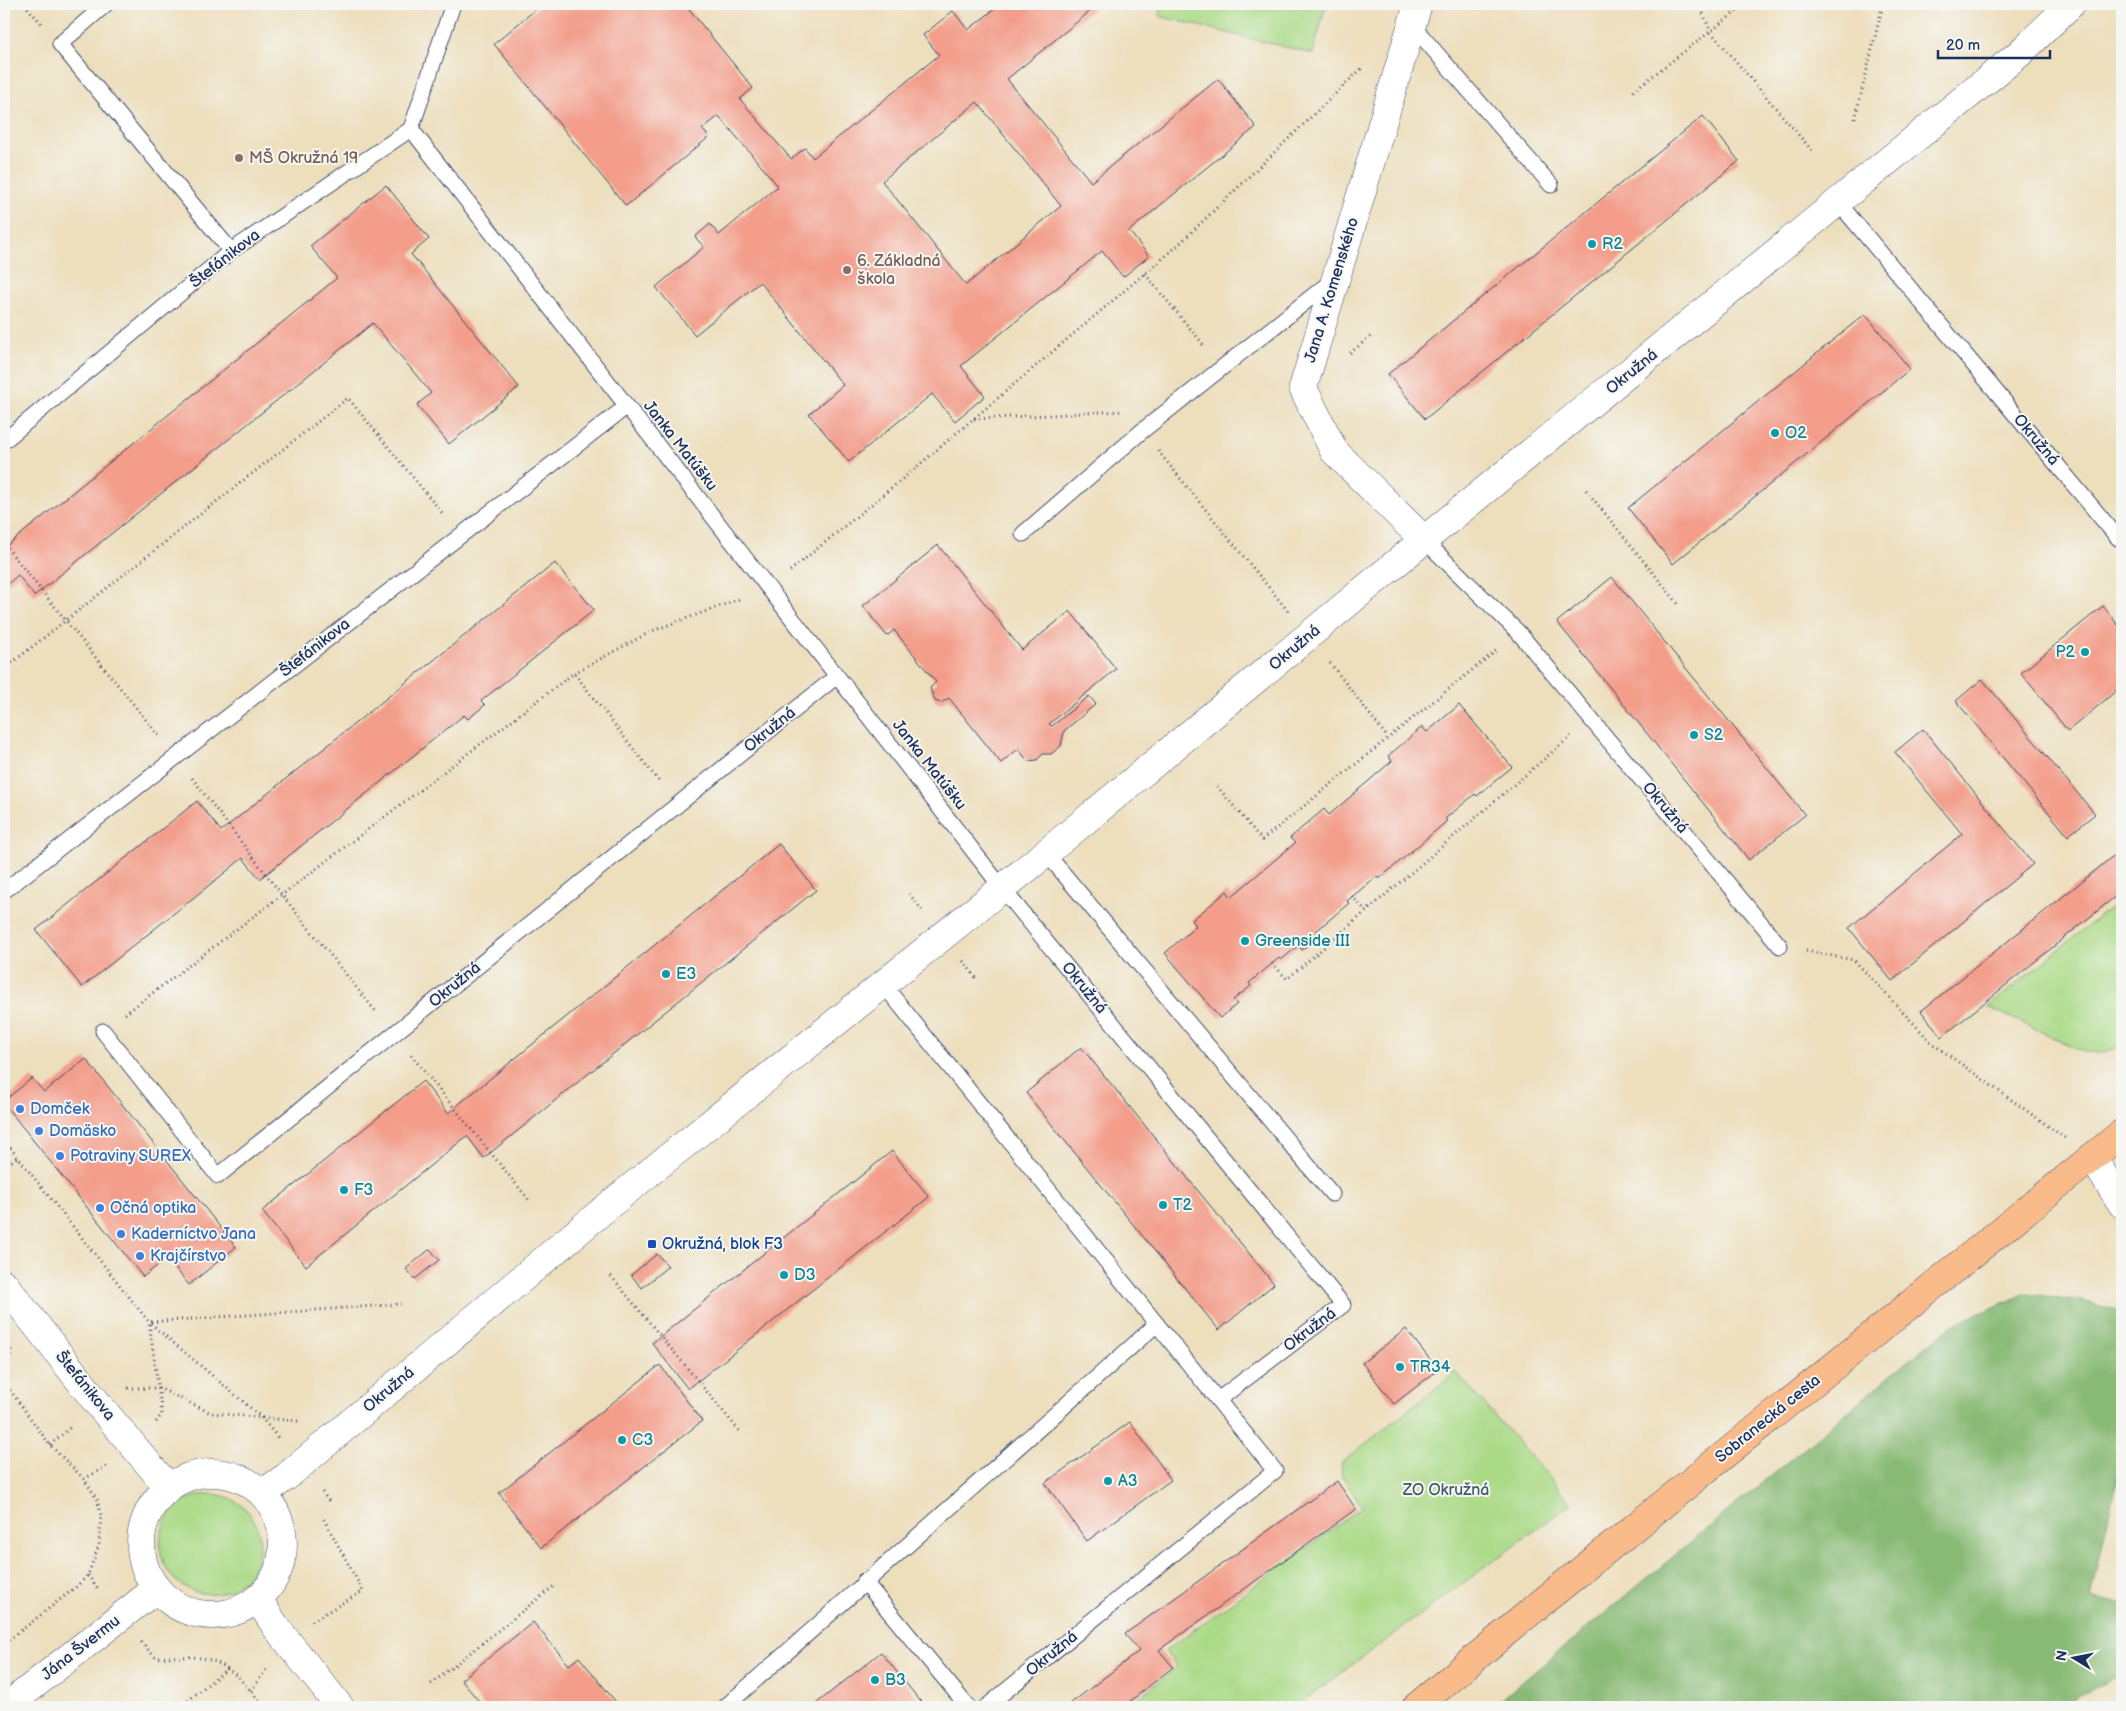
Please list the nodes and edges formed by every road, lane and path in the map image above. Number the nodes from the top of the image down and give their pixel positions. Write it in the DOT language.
graph roads {
  1 [pos="106,4"];
  2 [pos="453,4"];
  3 [pos="1699,4"];
  4 [pos="1746,4"];
  5 [pos="1882,4"];
  6 [pos="2071,4"];
  7 [pos="1415,14"];
  8 [pos="1711,32"];
  9 [pos="1363,68"];
  10 [pos="1633,91"];
  11 [pos="1855,119"];
  12 [pos="411,129"];
  13 [pos="1814,153"];
  14 [pos="1551,185"];
  15 [pos="1838,202"];
  16 [pos="231,251"];
  17 [pos="1145,274"];
  18 [pos="1337,276"];
  19 [pos="1238,355"];
  20 [pos="627,406"];
  21 [pos="974,418"];
  22 [pos="1142,431"];
  23 [pos="4,441"];
  24 [pos="1586,490"];
  25 [pos="1023,534"];
  26 [pos="461,536"];
  27 [pos="2118,538"];
  28 [pos="1424,540"];
  29 [pos="4,544"];
  30 [pos="769,588"];
  31 [pos="1680,606"];
  32 [pos="1292,616"];
  33 [pos="66,620"];
  34 [pos="1519,632"];
  35 [pos="1330,663"];
  36 [pos="4,669"];
  37 [pos="574,673"];
  38 [pos="837,676"];
  39 [pos="1591,719"];
  40 [pos="1388,738"];
  41 [pos="176,757"];
  42 [pos="1216,786"];
  43 [pos="678,805"];
  44 [pos="1046,853"];
  45 [pos="1002,888"];
  46 [pos="4,891"];
  47 [pos="909,894"];
  48 [pos="282,895"];
  49 [pos="1352,896"];
  50 [pos="1366,911"];
  51 [pos="925,914"];
  52 [pos="1780,946"];
  53 [pos="960,958"];
  54 [pos="1272,963"];
  55 [pos="978,980"];
  56 [pos="883,984"];
  57 [pos="103,1031"];
  58 [pos="394,1034"];
  59 [pos="2122,1133"];
  60 [pos="4,1140"];
  61 [pos="17,1157"];
  62 [pos="2092,1157"];
  63 [pos="4,1168"];
  64 [pos="1332,1194"];
  65 [pos="529,1200"];
  66 [pos="2122,1204"];
  67 [pos="612,1276"];
  68 [pos="4,1284"];
  69 [pos="401,1304"];
  70 [pos="149,1322"];
  71 [pos="1156,1324"];
  72 [pos="12,1339"];
  73 [pos="5,1384"];
  74 [pos="158,1388"];
  75 [pos="1218,1400"];
  76 [pos="98,1404"];
  77 [pos="162,1414"];
  78 [pos="260,1416"];
  79 [pos="741,1433"];
  80 [pos="326,1443"];
  81 [pos="50,1445"];
  82 [pos="168,1487"];
  83 [pos="263,1493"];
  84 [pos="322,1516"];
  85 [pos="864,1581"];
  86 [pos="554,1586"];
  87 [pos="156,1588"];
  88 [pos="258,1598"];
  89 [pos="286,1639"];
  90 [pos="4,1644"];
  91 [pos="432,1684"];
  92 [pos="251,1691"];
  93 [pos="1667,1702"];
  94 [pos="6,1707"];
  95 [pos="180,1707"];
  96 [pos="264,1707"];
  97 [pos="340,1707"];
  98 [pos="724,1707"];
  99 [pos="968,1707"];
  100 [pos="986,1707"];
  101 [pos="1416,1707"];
  102 [pos="1630,1707"];
  1 -- 16 [label="lane"];
  2 -- 12 [label="lane"];
  3 -- 8 [label="path"];
  4 -- 8 [label="path"];
  5 -- 11 [label="path"];
  6 -- 15 [label="street, Okružná"];
  7 -- 14 [label="lane"];
  7 -- 18 [label="street, Jana A. Komenského"];
  8 -- 10 [label="path"];
  8 -- 13 [label="path"];
  9 -- 17 [label="path"];
  12 -- 16 [label="lane, Štefánikova"];
  12 -- 20 [label="lane, Janka Matúšku"];
  15 -- 27 [label="lane, Okružná"];
  15 -- 28 [label="street, Okružná"];
  16 -- 23 [label="lane, Štefánikova"];
  17 -- 19 [label="path"];
  17 -- 21 [label="path"];
  18 -- 19 [label="lane"];
  18 -- 28 [label="street, Jana A. Komenského"];
  19 -- 22 [label="lane"];
  20 -- 26 [label="lane, Štefánikova"];
  20 -- 30 [label="lane, Janka Matúšku"];
  21 -- 22 [label="path"];
  21 -- 30 [label="path"];
  22 -- 25 [label="lane"];
  22 -- 32 [label="path"];
  24 -- 31 [label="path"];
  26 -- 33 [label="path"];
  26 -- 41 [label="lane, Štefánikova"];
  28 -- 34 [label="lane, Okružná"];
  28 -- 44 [label="street, Okružná"];
  29 -- 33 [label="path"];
  30 -- 37 [label="path"];
  30 -- 38 [label="lane, Janka Matúšku"];
  33 -- 36 [label="path"];
  33 -- 41 [label="path"];
  34 -- 39 [label="lane, Okružná"];
  34 -- 40 [label="path"];
  35 -- 40 [label="path"];
  37 -- 43 [label="path"];
  37 -- 48 [label="path"];
  38 -- 43 [label="lane, Okružná"];
  38 -- 45 [label="lane, Janka Matúšku"];
  39 -- 50 [label="path"];
  39 -- 52 [label="lane, Okružná"];
  40 -- 42 [label="path"];
  41 -- 46 [label="lane, Štefánikova"];
  41 -- 48 [label="path"];
  43 -- 58 [label="lane, Okružná"];
  44 -- 45 [label="street, Okružná"];
  44 -- 64 [label="lane"];
  45 -- 56 [label="street, Okružná"];
  45 -- 75 [label="lane, Okružná"];
  47 -- 51 [label="path"];
  48 -- 57 [label="path"];
  48 -- 58 [label="path"];
  49 -- 50 [label="path"];
  50 -- 54 [label="path"];
  52 -- 62 [label="path"];
  53 -- 55 [label="path"];
  56 -- 71 [label="lane"];
  56 -- 80 [label="street, Okružná"];
  57 -- 58 [label="lane, Okružná"];
  58 -- 65 [label="path"];
  59 -- 62 [label="main road, Sobranecká cesta"];
  60 -- 61 [label="path"];
  61 -- 63 [label="path"];
  61 -- 70 [label="path"];
  62 -- 66 [label="street"];
  62 -- 101 [label="main road, Sobranecká cesta"];
  67 -- 79 [label="path"];
  68 -- 76 [label="street, Štefánikova"];
  69 -- 70 [label="path"];
  70 -- 74 [label="path"];
  70 -- 78 [label="path"];
  71 -- 75 [label="lane"];
  71 -- 85 [label="lane"];
  72 -- 73 [label="path"];
  73 -- 81 [label="path"];
  74 -- 76 [label="path"];
  74 -- 77 [label="path"];
  74 -- 78 [label="path"];
  75 -- 100 [label="lane, Okružná"];
  76 -- 81 [label="path"];
  76 -- 82 [label="street, Štefánikova"];
  78 -- 80 [label="path"];
  80 -- 83 [label="street, Okružná"];
  81 -- 90 [label="path"];
  82 -- 83 [label="street"];
  82 -- 87 [label="street"];
  83 -- 88 [label="street"];
  84 -- 89 [label="path"];
  85 -- 98 [label="lane"];
  85 -- 99 [label="lane"];
  86 -- 91 [label="path"];
  87 -- 88 [label="street"];
  87 -- 94 [label="street, Jána Švermu"];
  88 -- 89 [label="street"];
  89 -- 92 [label="path"];
  89 -- 97 [label="street"];
  92 -- 95 [label="path"];
  92 -- 96 [label="path"];
  93 -- 102 [label="path"];
}
